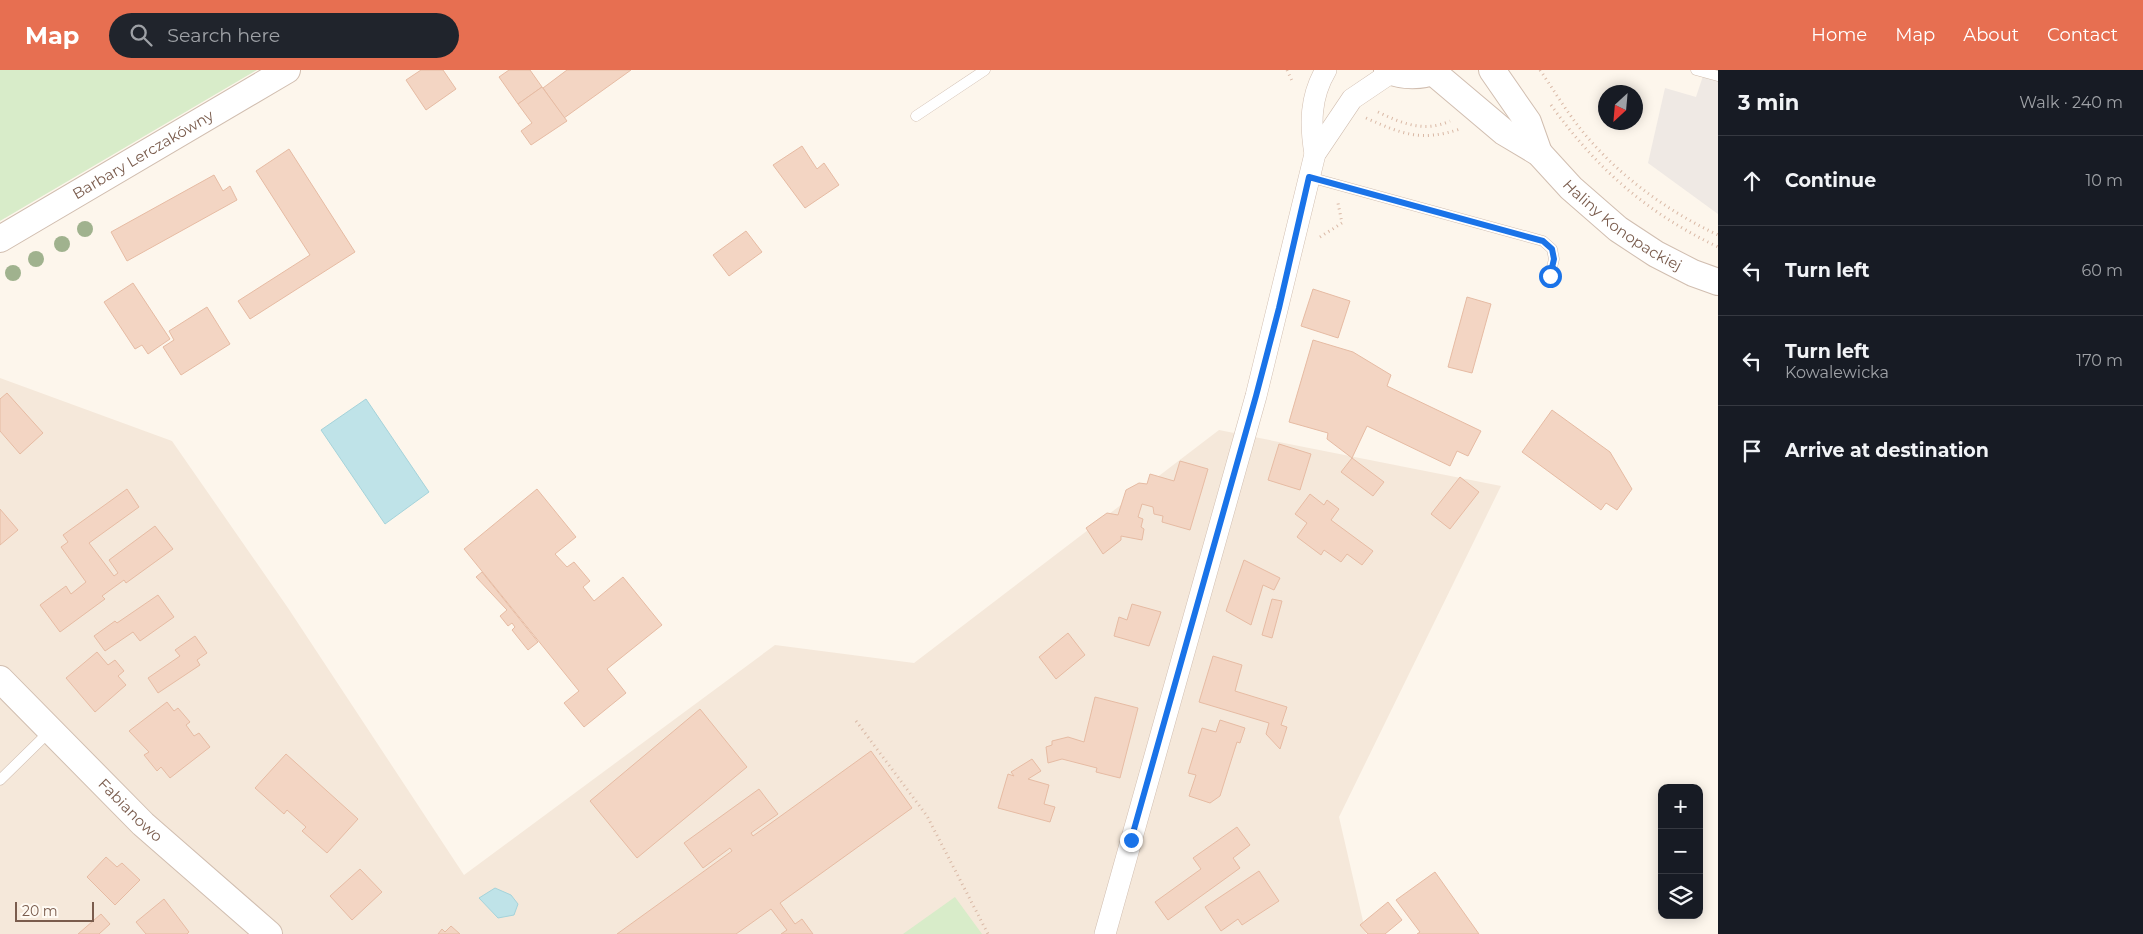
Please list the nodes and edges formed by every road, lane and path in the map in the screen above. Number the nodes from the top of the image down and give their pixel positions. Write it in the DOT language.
graph roads {
  1 [pos="287,70"];
  2 [pos="985,70"];
  3 [pos="1287,70"];
  4 [pos="1326,70"];
  5 [pos="1492,70"];
  6 [pos="1540,70"];
  7 [pos="1696,70"];
  8 [pos="1390,71"];
  9 [pos="1435,71"];
  10 [pos="1718,76"];
  11 [pos="1296,88"];
  12 [pos="1547,99"];
  13 [pos="916,116"];
  14 [pos="1357,116"];
  15 [pos="1467,127"];
  16 [pos="1539,153"];
  17 [pos="1315,154"];
  18 [pos="1309,177"];
  19 [pos="1718,235"];
  20 [pos="0,239"];
  21 [pos="1718,247"];
  22 [pos="1550,276"];
  23 [pos="1718,282"];
  24 [pos="0,679"];
  25 [pos="856,721"];
  26 [pos="50,731"];
  27 [pos="0,780"];
  28 [pos="269,934"];
  29 [pos="988,934"];
  30 [pos="1105,934"];
  1 -- 20 [label="street, Barbary Lerczakówny"];
  2 -- 13 [label="lane"];
  3 -- 11 [label="path"];
  4 -- 17 [label="street"];
  5 -- 16 [label="street, Haliny Konopackiej"];
  6 -- 19 [label="path"];
  7 -- 10 [label="lane"];
  8 -- 9 [label="street"];
  8 -- 17 [label="street"];
  9 -- 16 [label="street, Haliny Konopackiej"];
  12 -- 21 [label="path"];
  14 -- 15 [label="path"];
  16 -- 23 [label="street, Haliny Konopackiej"];
  17 -- 18 [label="street"];
  18 -- 22 [label="lane"];
  18 -- 30 [label="street"];
  24 -- 26 [label="street, Fabianowo"];
  25 -- 29 [label="path"];
  26 -- 27 [label="lane"];
  26 -- 28 [label="street, Fabianowo"];
}
